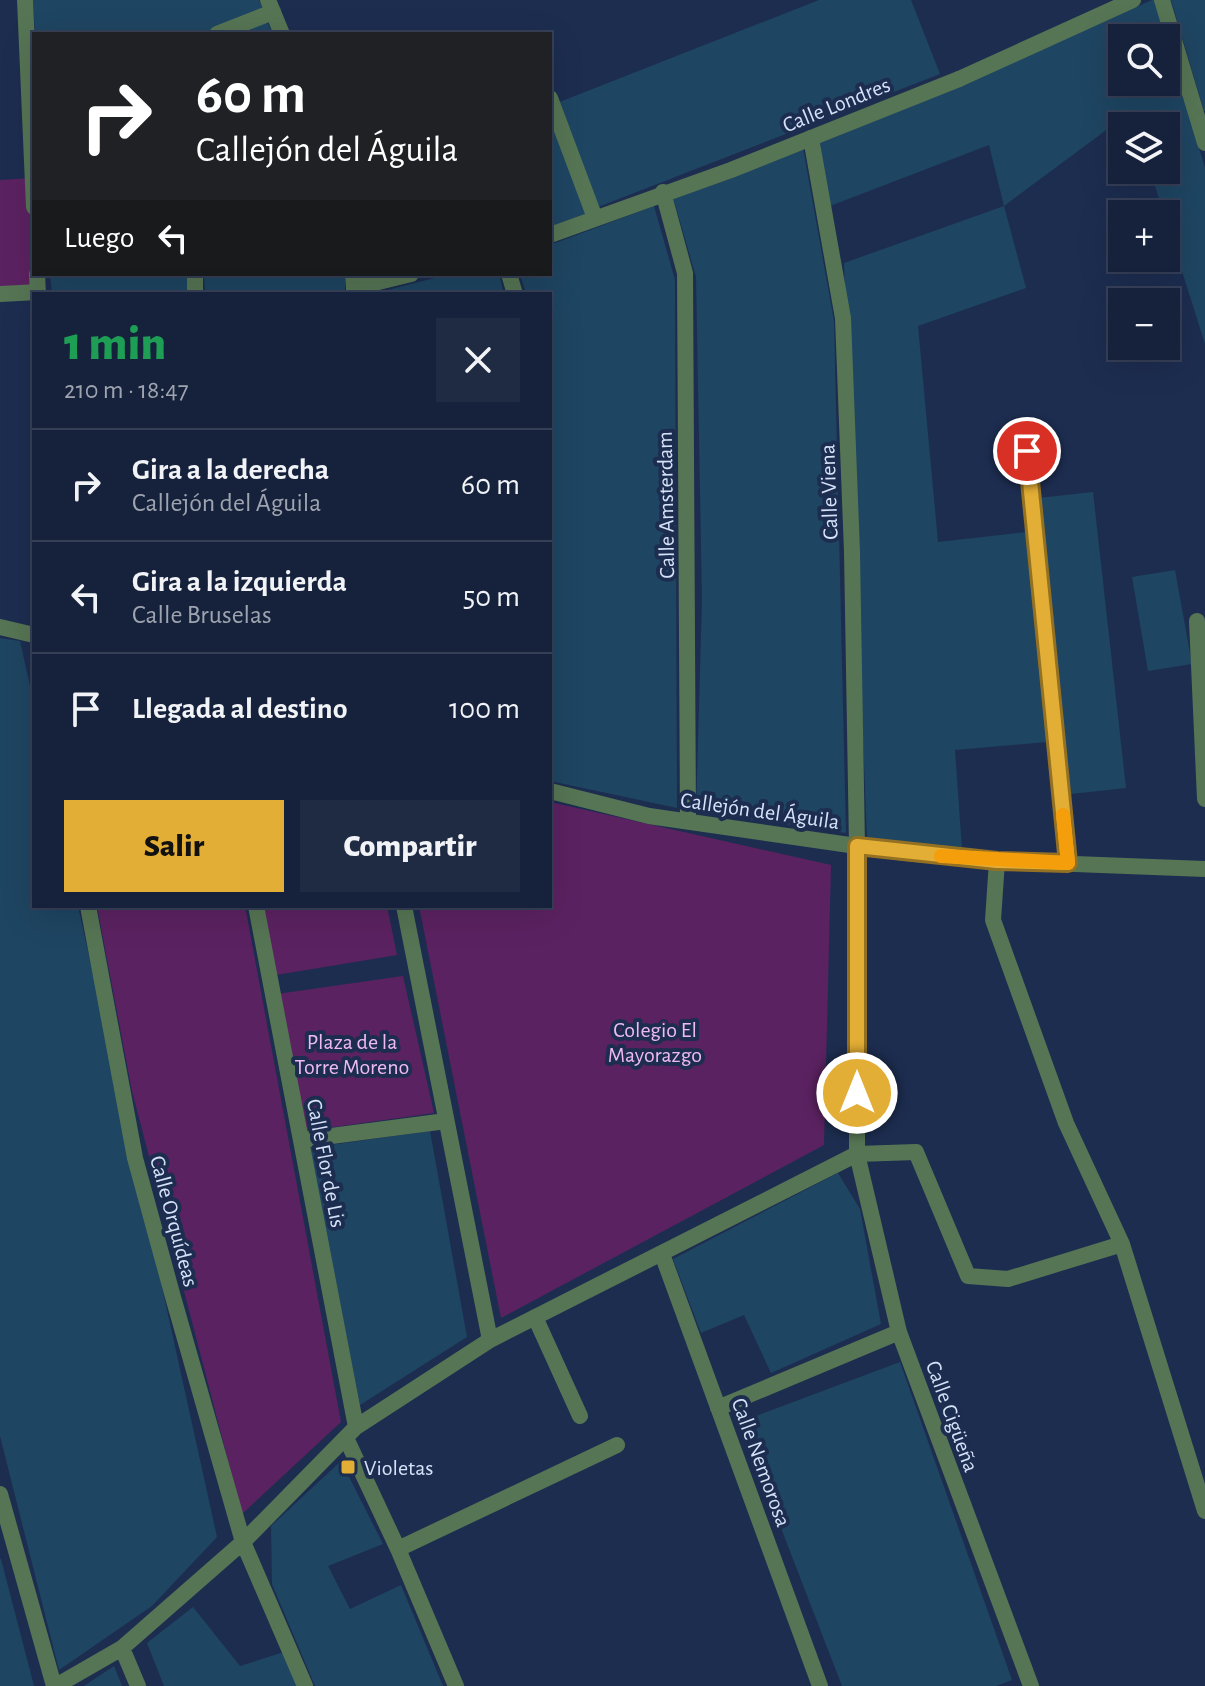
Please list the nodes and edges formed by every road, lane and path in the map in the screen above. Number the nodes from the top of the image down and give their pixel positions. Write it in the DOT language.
graph roads {
  1 [pos="25,0"];
  2 [pos="1133,0"];
  3 [pos="1162,0"];
  4 [pos="271,6"];
  5 [pos="221,32"];
  6 [pos="281,32"];
  7 [pos="552,103"];
  8 [pos="811,138"];
  9 [pos="1205,143"];
  10 [pos="32,161"];
  11 [pos="663,192"];
  12 [pos="595,218"];
  13 [pos="552,234"];
  14 [pos="400,276"];
  15 [pos="353,285"];
  16 [pos="32,293"];
  17 [pos="0,294"];
  18 [pos="1027,451"];
  19 [pos="1197,621"];
  20 [pos="0,627"];
  21 [pos="32,635"];
  22 [pos="552,792"];
  23 [pos="1205,799"];
  24 [pos="688,821"];
  25 [pos="857,846"];
  26 [pos="997,861"];
  27 [pos="1068,863"];
  28 [pos="1205,869"];
  29 [pos="88,908"];
  30 [pos="256,908"];
  31 [pos="404,908"];
  32 [pos="446,1121"];
  33 [pos="301,1140"];
  34 [pos="857,1154"];
  35 [pos="1122,1244"];
  36 [pos="662,1254"];
  37 [pos="535,1317"];
  38 [pos="899,1332"];
  39 [pos="490,1340"];
  40 [pos="718,1408"];
  41 [pos="580,1416"];
  42 [pos="351,1433"];
  43 [pos="617,1445"];
  44 [pos="0,1494"];
  45 [pos="1205,1511"];
  46 [pos="243,1542"];
  47 [pos="398,1549"];
  48 [pos="122,1648"];
  49 [pos="55,1686"];
  50 [pos="138,1686"];
  51 [pos="305,1686"];
  52 [pos="456,1686"];
  53 [pos="820,1686"];
  54 [pos="1031,1686"];
  1 -- 10 [label="street"];
  2 -- 8 [label="street, Calle Londres"];
  3 -- 9 [label="street"];
  4 -- 5 [label="street"];
  4 -- 6 [label="street"];
  7 -- 12 [label="street"];
  8 -- 11 [label="street, Calle Londres"];
  8 -- 25 [label="street, Calle Viena"];
  11 -- 12 [label="street, Calle Londres"];
  11 -- 24 [label="street, Calle Amsterdam"];
  12 -- 13 [label="street, Calle Londres"];
  14 -- 15 [label="street"];
  16 -- 17 [label="street"];
  18 -- 27 [label="street"];
  19 -- 23 [label="street"];
  20 -- 21 [label="street"];
  22 -- 24 [label="street, Callejón del Águila"];
  24 -- 25 [label="street, Callejón del Águila"];
  25 -- 26 [label="street, Callejón del Águila"];
  25 -- 34 [label="street, Calle Viena"];
  26 -- 27 [label="street, Callejón del Águila"];
  26 -- 35 [label="street"];
  27 -- 28 [label="street, Callejón del Águila"];
  29 -- 46 [label="street, Calle Orquídeas"];
  30 -- 33 [label="street, Calle Flor de Lis"];
  31 -- 32 [label="street"];
  32 -- 33 [label="street"];
  32 -- 39 [label="street"];
  33 -- 42 [label="street, Calle Flor de Lis"];
  34 -- 35 [label="street"];
  34 -- 36 [label="street"];
  34 -- 38 [label="street, Calle Cigüeña"];
  35 -- 45 [label="street"];
  36 -- 37 [label="street"];
  36 -- 40 [label="street, Calle Nemorosa"];
  37 -- 39 [label="street"];
  37 -- 41 [label="street"];
  38 -- 40 [label="street"];
  38 -- 54 [label="street, Calle Cigüeña"];
  39 -- 42 [label="street"];
  40 -- 53 [label="street, Calle Nemorosa"];
  42 -- 46 [label="street"];
  42 -- 47 [label="street, Calle Flor de Lis"];
  43 -- 47 [label="street"];
  44 -- 49 [label="street"];
  46 -- 48 [label="street"];
  46 -- 51 [label="street, Calle Orquídeas"];
  47 -- 52 [label="street, Calle Flor de Lis"];
  48 -- 49 [label="street"];
  48 -- 50 [label="street"];
}
